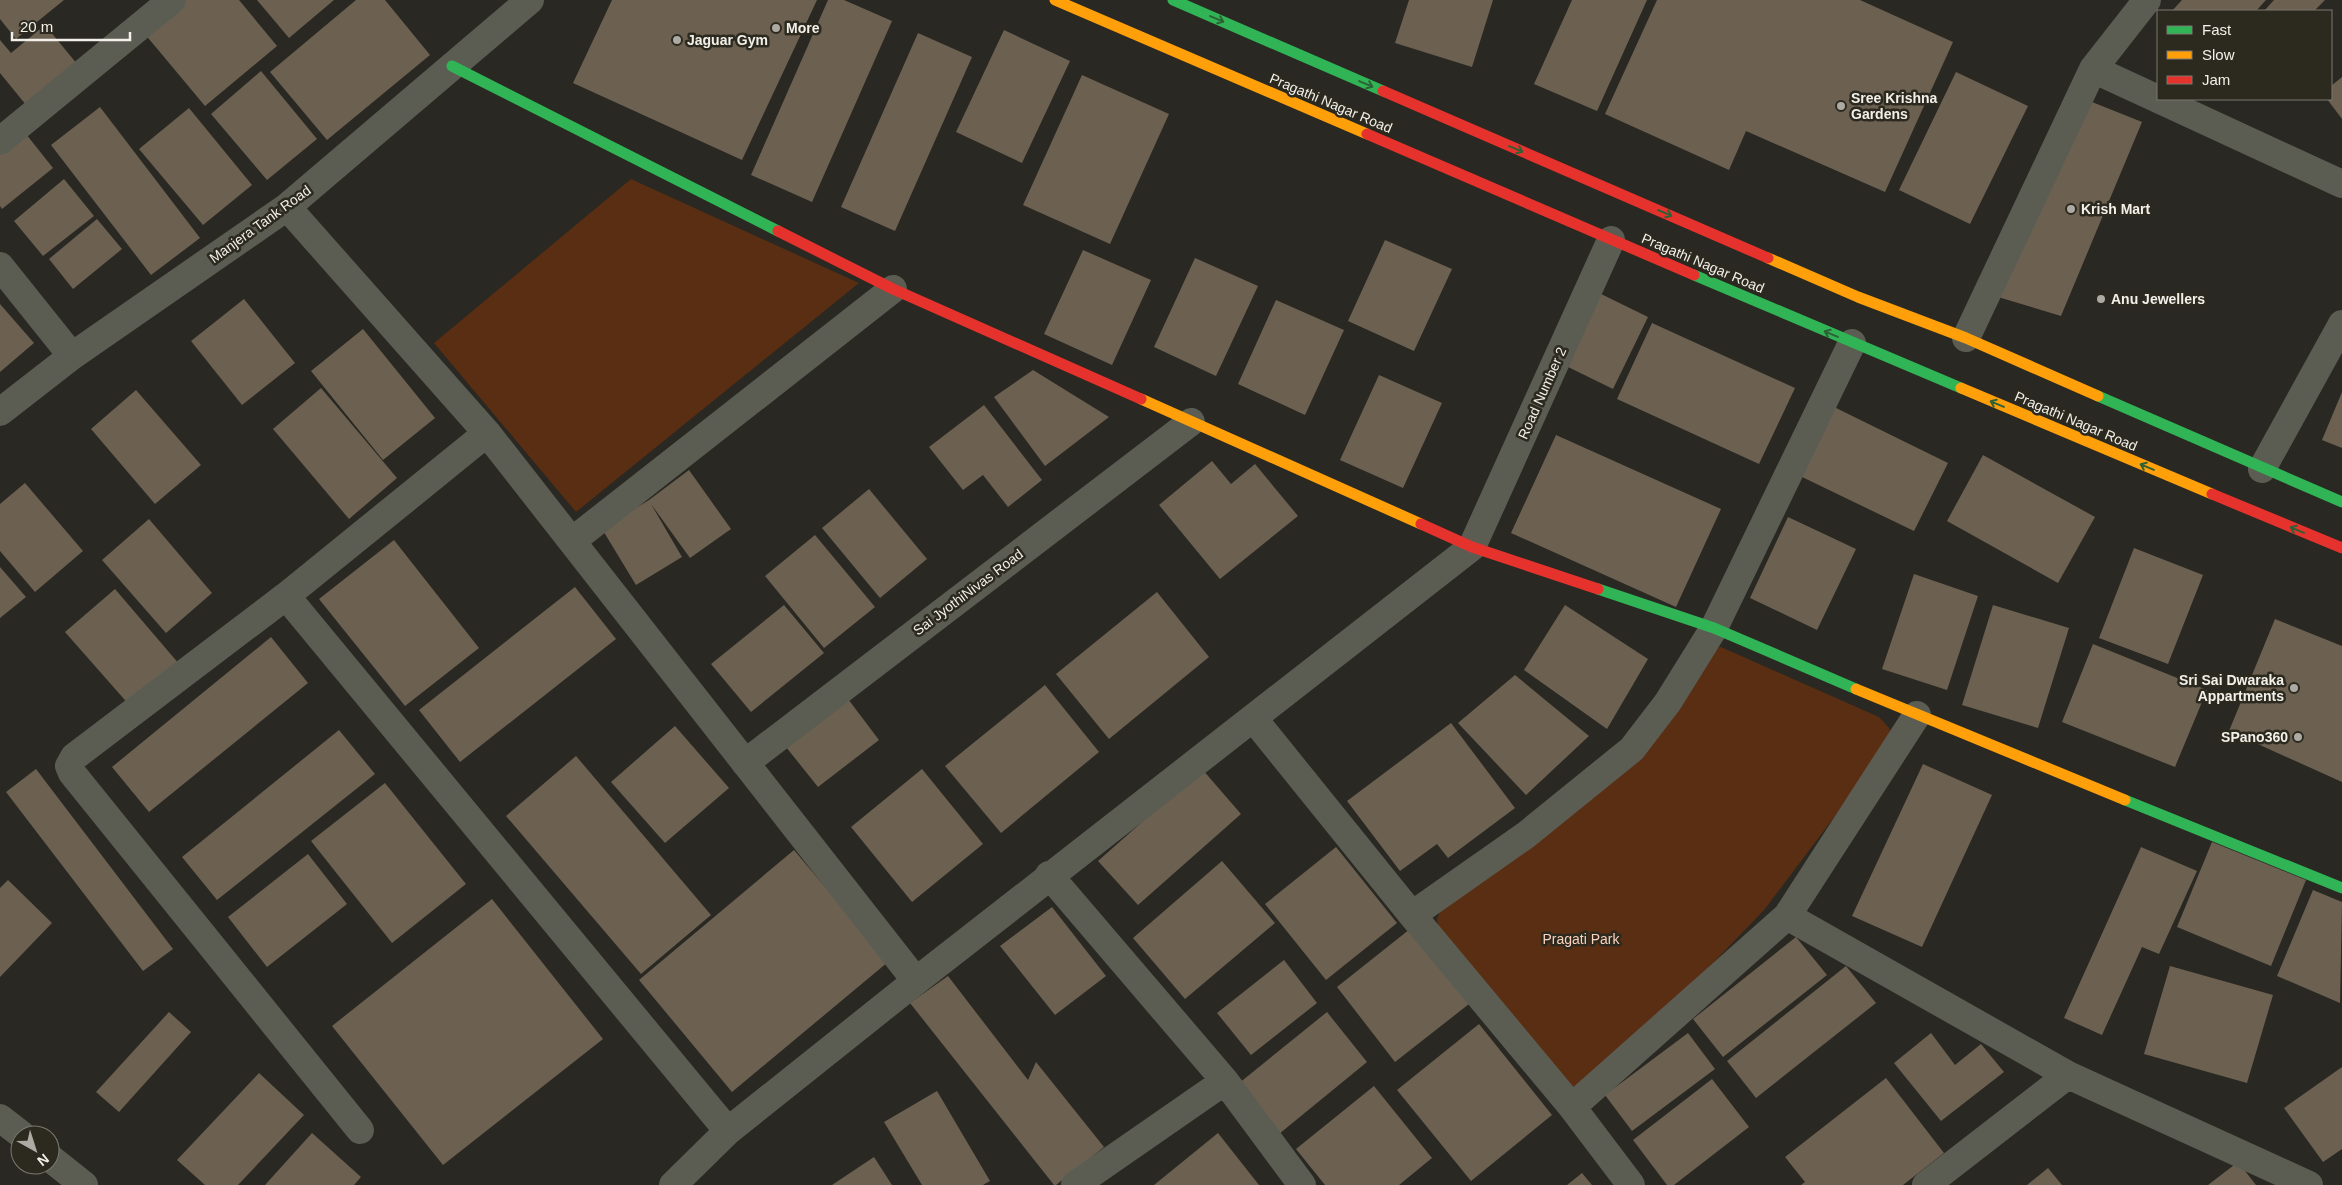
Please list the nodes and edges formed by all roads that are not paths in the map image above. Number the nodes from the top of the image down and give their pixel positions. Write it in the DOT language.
graph roads {
  1 [pos="172,0"];
  2 [pos="530,0"];
  3 [pos="1055,0"];
  4 [pos="1173,0"];
  5 [pos="2147,0"];
  6 [pos="143,9"];
  7 [pos="452,66"];
  8 [pos="2093,69"];
  9 [pos="2157,99"];
  10 [pos="2160,100"];
  11 [pos="0,141"];
  12 [pos="2342,184"];
  13 [pos="287,208"];
  14 [pos="1611,240"];
  15 [pos="0,266"];
  16 [pos="893,289"];
  17 [pos="2342,324"];
  18 [pos="1966,338"];
  19 [pos="1852,343"];
  20 [pos="72,356"];
  21 [pos="0,412"];
  22 [pos="1191,422"];
  23 [pos="488,433"];
  24 [pos="2262,469"];
  25 [pos="2342,502"];
  26 [pos="572,541"];
  27 [pos="1472,547"];
  28 [pos="2342,548"];
  29 [pos="286,596"];
  30 [pos="1714,628"];
  31 [pos="1917,715"];
  32 [pos="1253,718"];
  33 [pos="745,763"];
  34 [pos="1049,875"];
  35 [pos="2342,888"];
  36 [pos="1412,915"];
  37 [pos="1787,916"];
  38 [pos="916,981"];
  39 [pos="2068,1075"];
  40 [pos="1225,1081"];
  41 [pos="1572,1107"];
  42 [pos="0,1118"];
  43 [pos="10,1126"];
  44 [pos="360,1130"];
  45 [pos="728,1131"];
  46 [pos="60,1166"];
  47 [pos="84,1185"];
  48 [pos="673,1185"];
  49 [pos="1075,1185"];
  50 [pos="1302,1185"];
  51 [pos="1631,1185"];
  52 [pos="1926,1185"];
  53 [pos="2309,1185"];
  1 -- 6 [label="street"];
  2 -- 7 [label="street, Manjera Tank Road"];
  3 -- 14 [label="main road, Pragathi Nagar Road"];
  4 -- 18 [label="main road, one-way"];
  5 -- 8 [label="street"];
  6 -- 11 [label="street"];
  7 -- 13 [label="street, Manjera Tank Road"];
  7 -- 16 [label="main road"];
  8 -- 9 [label="street"];
  8 -- 18 [label="street"];
  10 -- 12 [label="street"];
  13 -- 20 [label="street, Manjera Tank Road"];
  13 -- 23 [label="street"];
  19 -- 14 [label="main road, Pragathi Nagar Road, one-way"];
  14 -- 27 [label="street, Road Number 2"];
  15 -- 20 [label="street"];
  16 -- 22 [label="main road"];
  16 -- 26 [label="street"];
  17 -- 24 [label="street"];
  18 -- 24 [label="main road"];
  28 -- 19 [label="main road, Pragathi Nagar Road, one-way"];
  19 -- 30 [label="street"];
  20 -- 21 [label="street, Manjera Tank Road"];
  22 -- 27 [label="main road"];
  22 -- 33 [label="street, Sai JyothiNivas Road"];
  23 -- 26 [label="street"];
  23 -- 29 [label="street"];
  24 -- 25 [label="main road"];
  26 -- 33 [label="street"];
  27 -- 30 [label="main road"];
  27 -- 32 [label="street"];
  29 -- 44 [label="street"];
  29 -- 45 [label="street"];
  30 -- 31 [label="main road"];
  30 -- 36 [label="street"];
  31 -- 35 [label="main road"];
  31 -- 37 [label="street"];
  32 -- 34 [label="street"];
  32 -- 36 [label="street"];
  33 -- 38 [label="street"];
  34 -- 38 [label="street"];
  34 -- 40 [label="street"];
  36 -- 41 [label="street"];
  37 -- 39 [label="street"];
  37 -- 41 [label="street"];
  38 -- 45 [label="street"];
  39 -- 52 [label="street"];
  39 -- 53 [label="street"];
  40 -- 49 [label="street"];
  40 -- 50 [label="street"];
  41 -- 51 [label="street"];
  42 -- 43 [label="street"];
  45 -- 48 [label="street"];
  46 -- 47 [label="street"];
}
